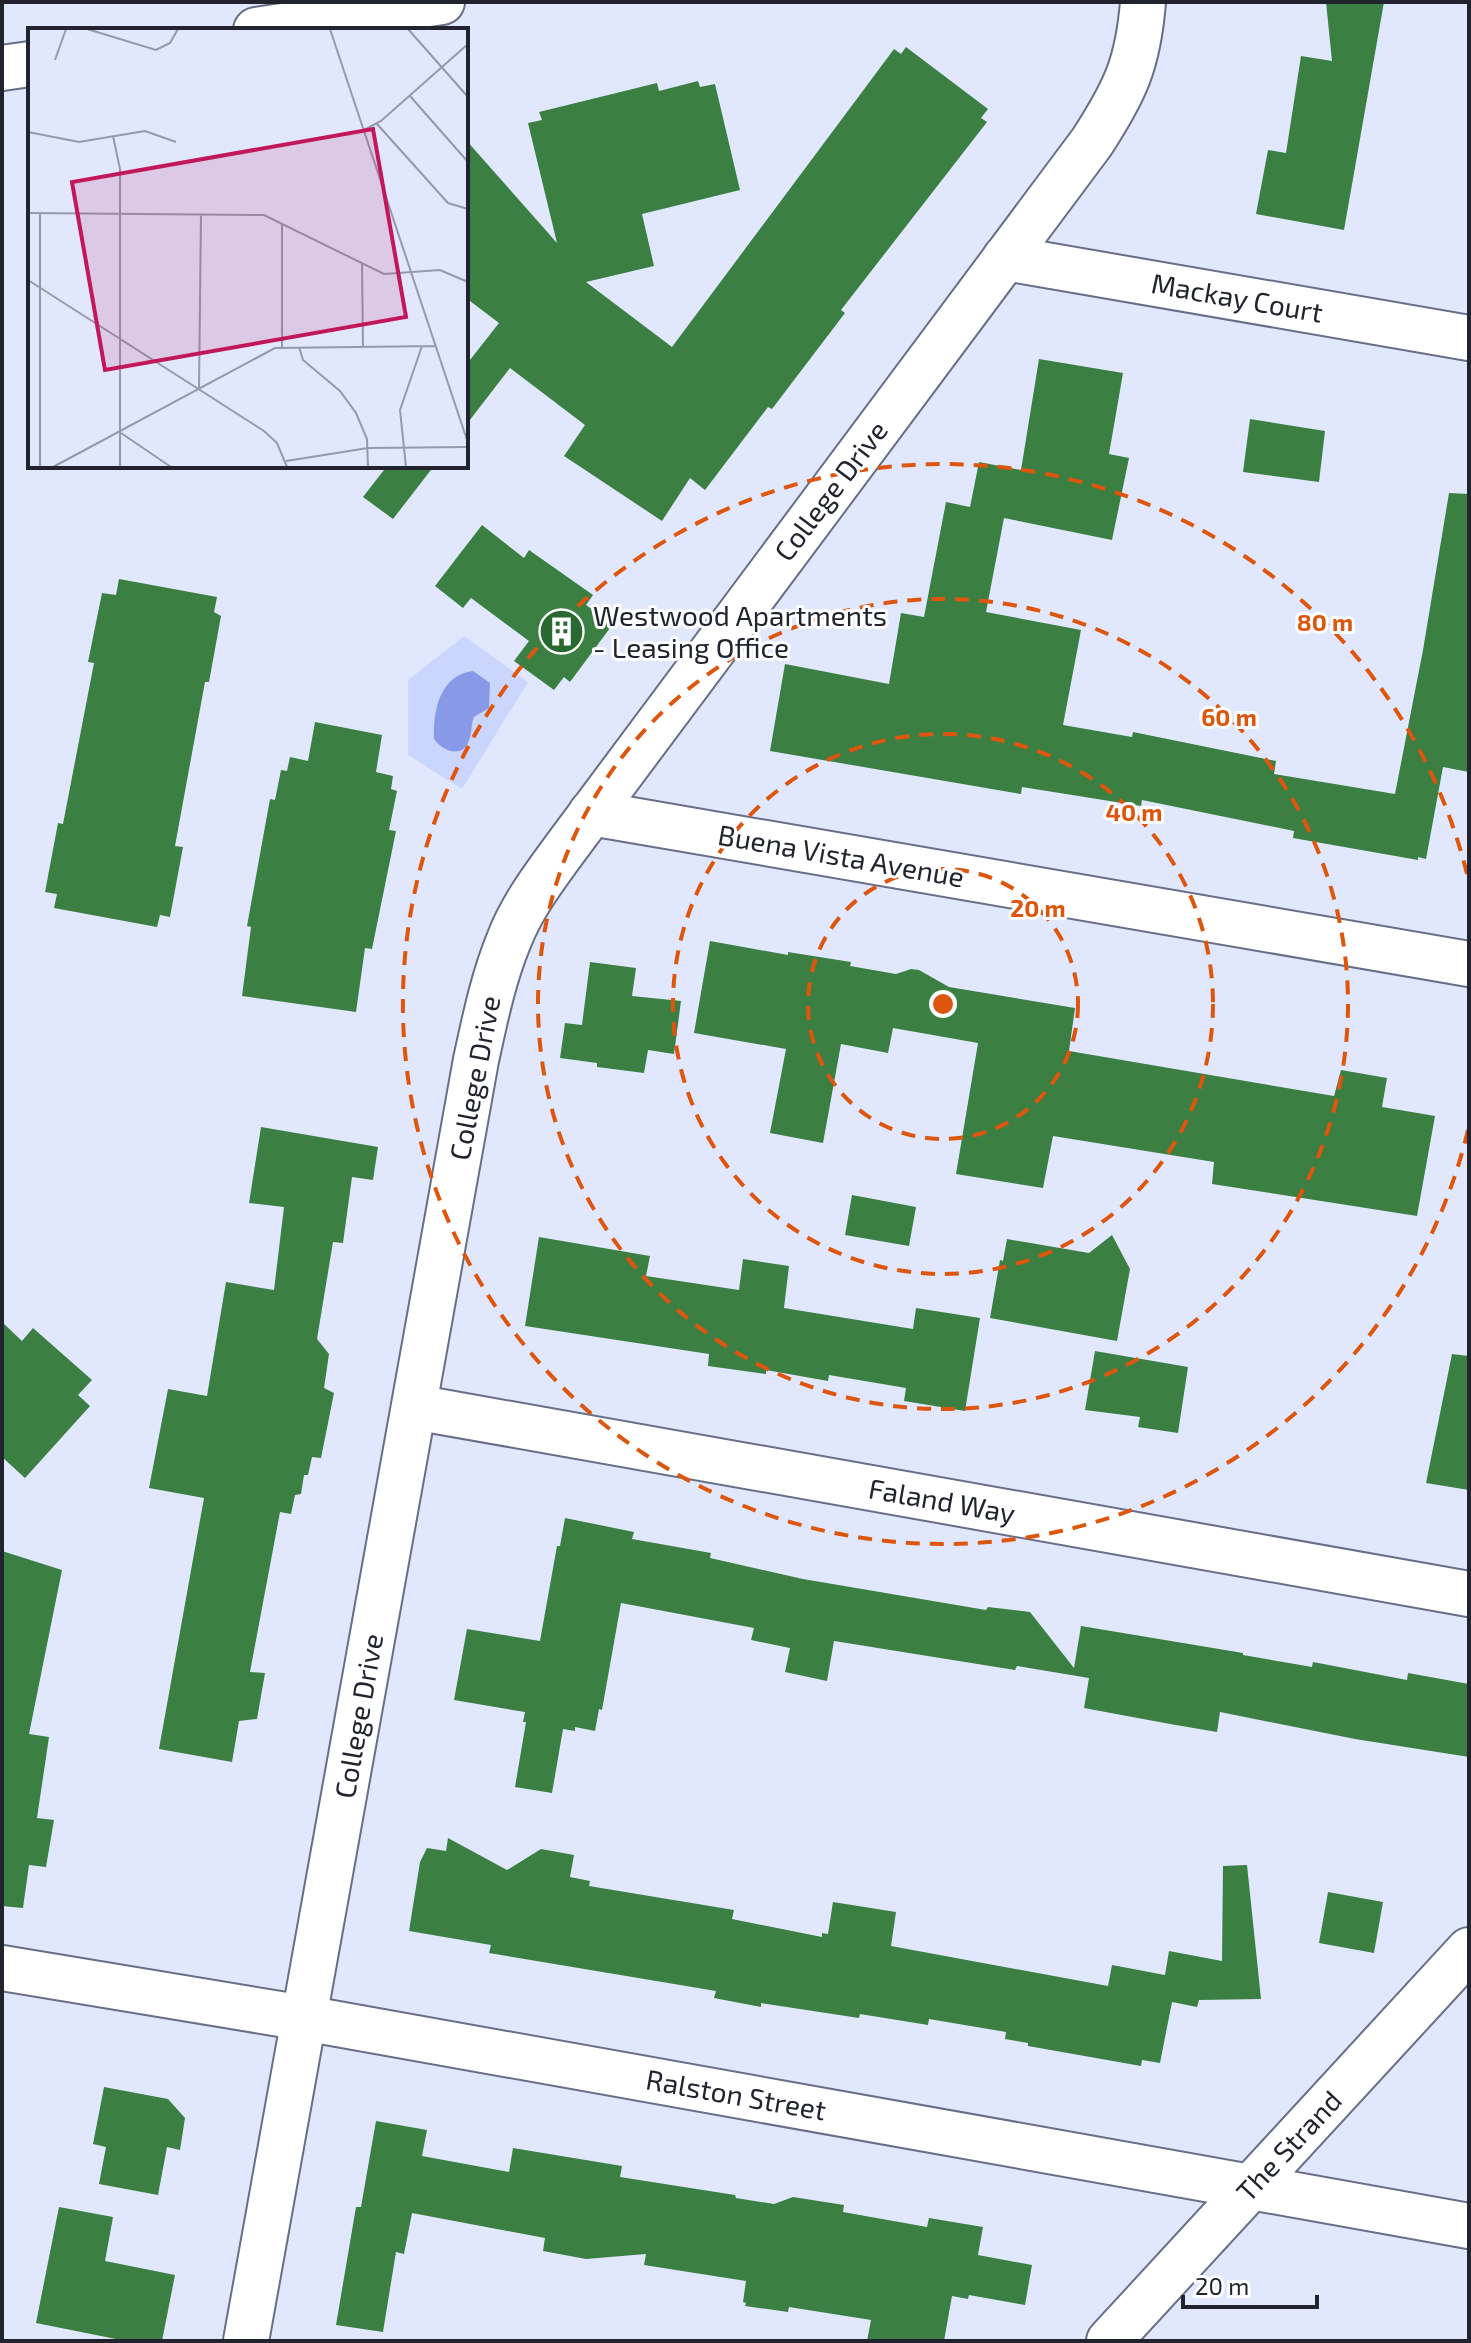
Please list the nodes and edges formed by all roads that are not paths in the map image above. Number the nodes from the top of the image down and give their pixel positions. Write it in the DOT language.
graph roads {
  1 [pos="442,2"];
  2 [pos="1143,2"];
  3 [pos="269,28"];
  4 [pos="28,64"];
  5 [pos="2,68"];
  6 [pos="1005,258"];
  7 [pos="1469,338"];
  8 [pos="591,813"];
  9 [pos="1469,964"];
  10 [pos="414,1407"];
  11 [pos="1469,1594"];
  12 [pos="1469,1950"];
  13 [pos="2,1968"];
  14 [pos="304,2018"];
  15 [pos="1251,2188"];
  16 [pos="1469,2226"];
  17 [pos="246,2341"];
  18 [pos="1109,2341"];
  1 -- 3 [label="street"];
  2 -- 6 [label="street, College Drive"];
  4 -- 5 [label="street"];
  6 -- 7 [label="street, Mackay Court"];
  6 -- 8 [label="street, College Drive"];
  8 -- 9 [label="street, Buena Vista Avenue"];
  8 -- 10 [label="street, College Drive"];
  10 -- 11 [label="street, Faland Way"];
  10 -- 14 [label="street, College Drive"];
  12 -- 15 [label="street, The Strand"];
  13 -- 14 [label="street, Ralston Street"];
  14 -- 15 [label="street, Ralston Street"];
  14 -- 17 [label="street, College Drive"];
  15 -- 16 [label="street, Ralston Street"];
  15 -- 18 [label="street, The Strand"];
}
